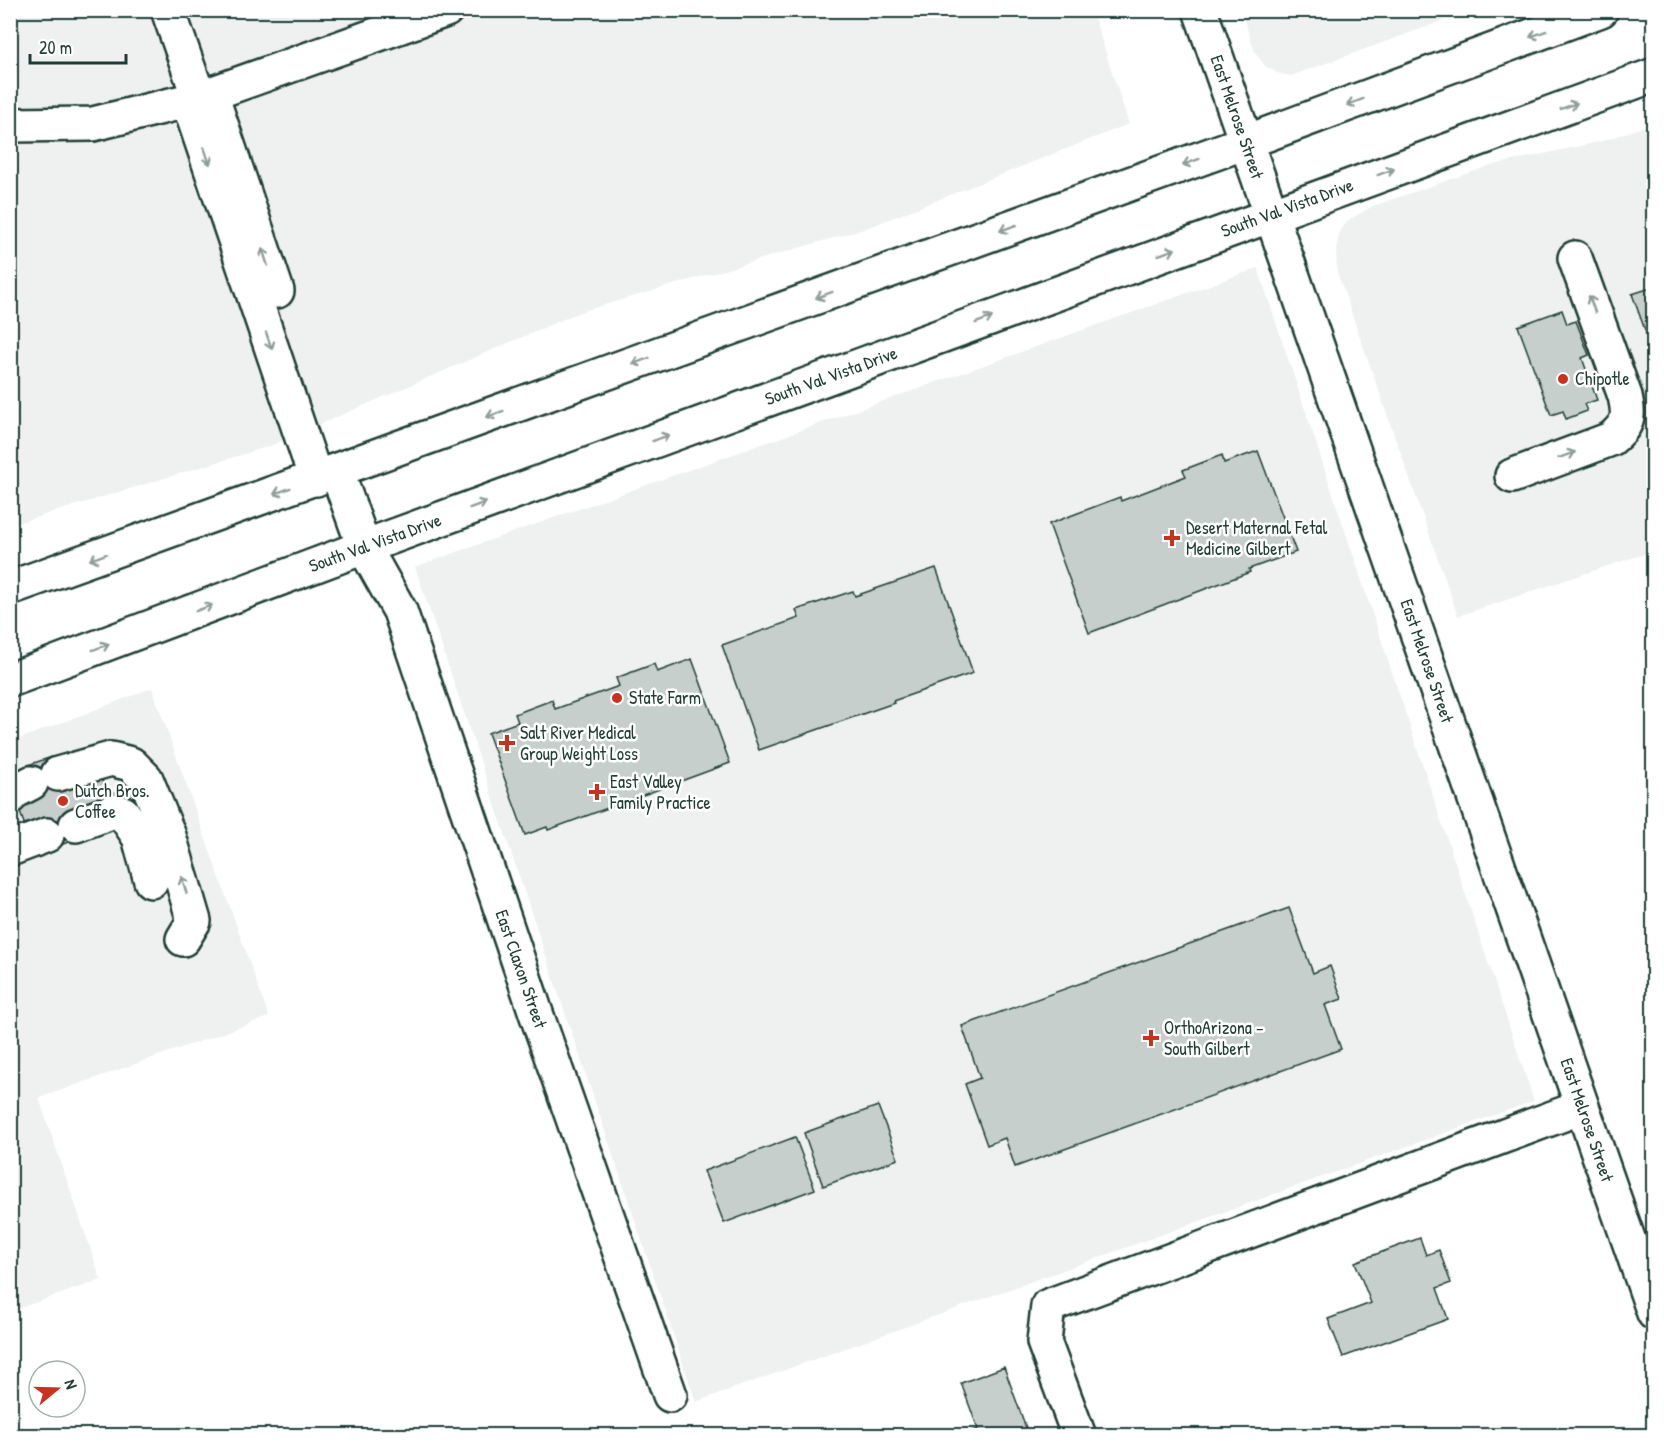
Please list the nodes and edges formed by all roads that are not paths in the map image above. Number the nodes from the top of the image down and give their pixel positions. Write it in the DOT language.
graph roads {
  1 [pos="168,10"];
  2 [pos="447,10"];
  3 [pos="1200,10"];
  4 [pos="1601,10"];
  5 [pos="1653,75"];
  6 [pos="199,98"];
  7 [pos="10,125"];
  8 [pos="1246,142"];
  9 [pos="1272,214"];
  10 [pos="1575,258"];
  11 [pos="327,475"];
  12 [pos="1512,476"];
  13 [pos="364,547"];
  14 [pos="10,588"];
  15 [pos="10,680"];
  16 [pos="33,785"];
  17 [pos="10,849"];
  18 [pos="152,881"];
  19 [pos="183,939"];
  20 [pos="1582,1107"];
  21 [pos="1653,1313"];
  22 [pos="670,1395"];
  23 [pos="1079,1436"];
  1 -- 6 [label="main road, East Claxon Street"];
  2 -- 6 [label="main road"];
  3 -- 8 [label="main road, East Melrose Street"];
  4 -- 8 [label="main road, one-way"];
  9 -- 5 [label="main road, South Val Vista Drive, one-way"];
  6 -- 7 [label="main road"];
  6 -- 11 [label="main road, East Claxon Street"];
  8 -- 9 [label="main road, East Melrose Street"];
  8 -- 11 [label="main road, one-way"];
  13 -- 9 [label="main road, South Val Vista Drive, one-way"];
  9 -- 20 [label="main road, East Melrose Street"];
  12 -- 10 [label="main road, one-way"];
  11 -- 13 [label="main road, East Claxon Street"];
  11 -- 14 [label="main road, one-way"];
  15 -- 13 [label="main road, South Val Vista Drive, one-way"];
  13 -- 22 [label="main road, East Claxon Street"];
  19 -- 16 [label="main road, one-way"];
  17 -- 18 [label="main road"];
  20 -- 21 [label="main road, East Melrose Street"];
  20 -- 23 [label="main road"];
}
